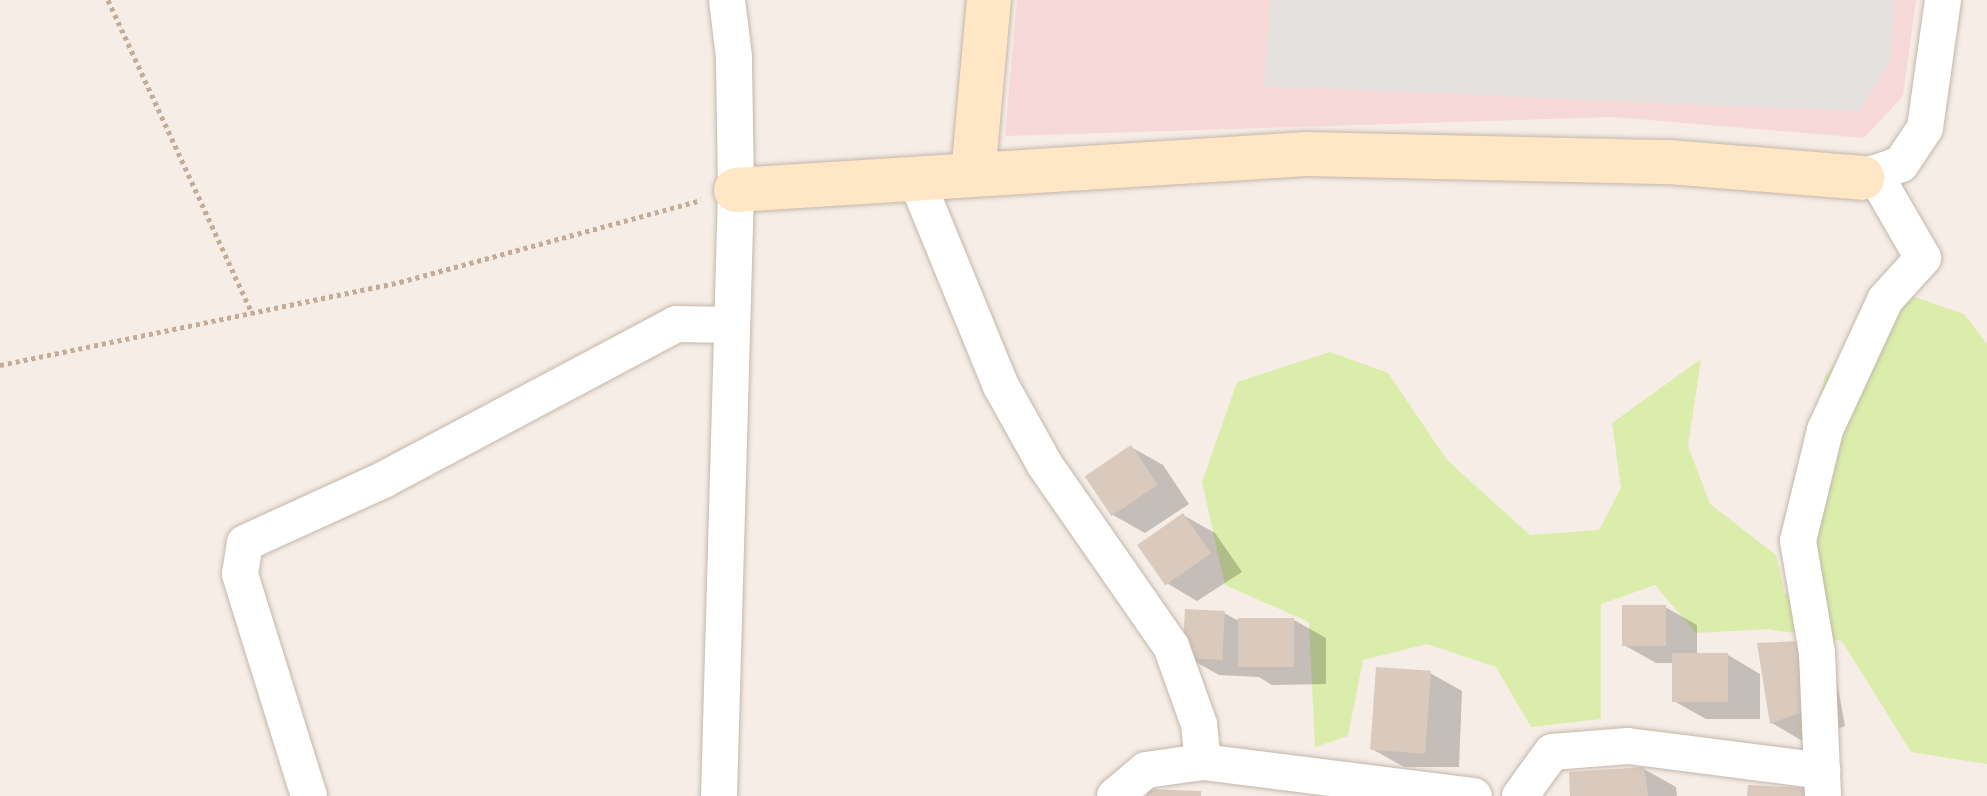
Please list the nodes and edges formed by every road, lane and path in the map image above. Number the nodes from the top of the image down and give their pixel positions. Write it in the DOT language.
graph roads {
  1 [pos="108,0"];
  2 [pos="727,0"];
  3 [pos="989,0"];
  4 [pos="1943,0"];
  5 [pos="973,175"];
  6 [pos="1868,176"];
  7 [pos="916,179"];
  8 [pos="736,190"];
  9 [pos="252,313"];
  10 [pos="731,325"];
  11 [pos="0,365"];
  12 [pos="1203,762"];
  13 [pos="1823,783"];
  14 [pos="309,796"];
  15 [pos="719,796"];
  16 [pos="1115,796"];
  17 [pos="1474,796"];
  18 [pos="1520,796"];
  1 -- 9 [label="path"];
  2 -- 8 [label="street"];
  3 -- 5 [label="street"];
  4 -- 6 [label="street"];
  5 -- 6 [label="street"];
  5 -- 7 [label="street"];
  6 -- 13 [label="street"];
  7 -- 8 [label="street"];
  7 -- 12 [label="street"];
  8 -- 9 [label="path"];
  8 -- 10 [label="street"];
  9 -- 11 [label="path"];
  10 -- 14 [label="street"];
  10 -- 15 [label="street"];
  12 -- 16 [label="street"];
  12 -- 17 [label="street"];
  13 -- 18 [label="street"];
}
